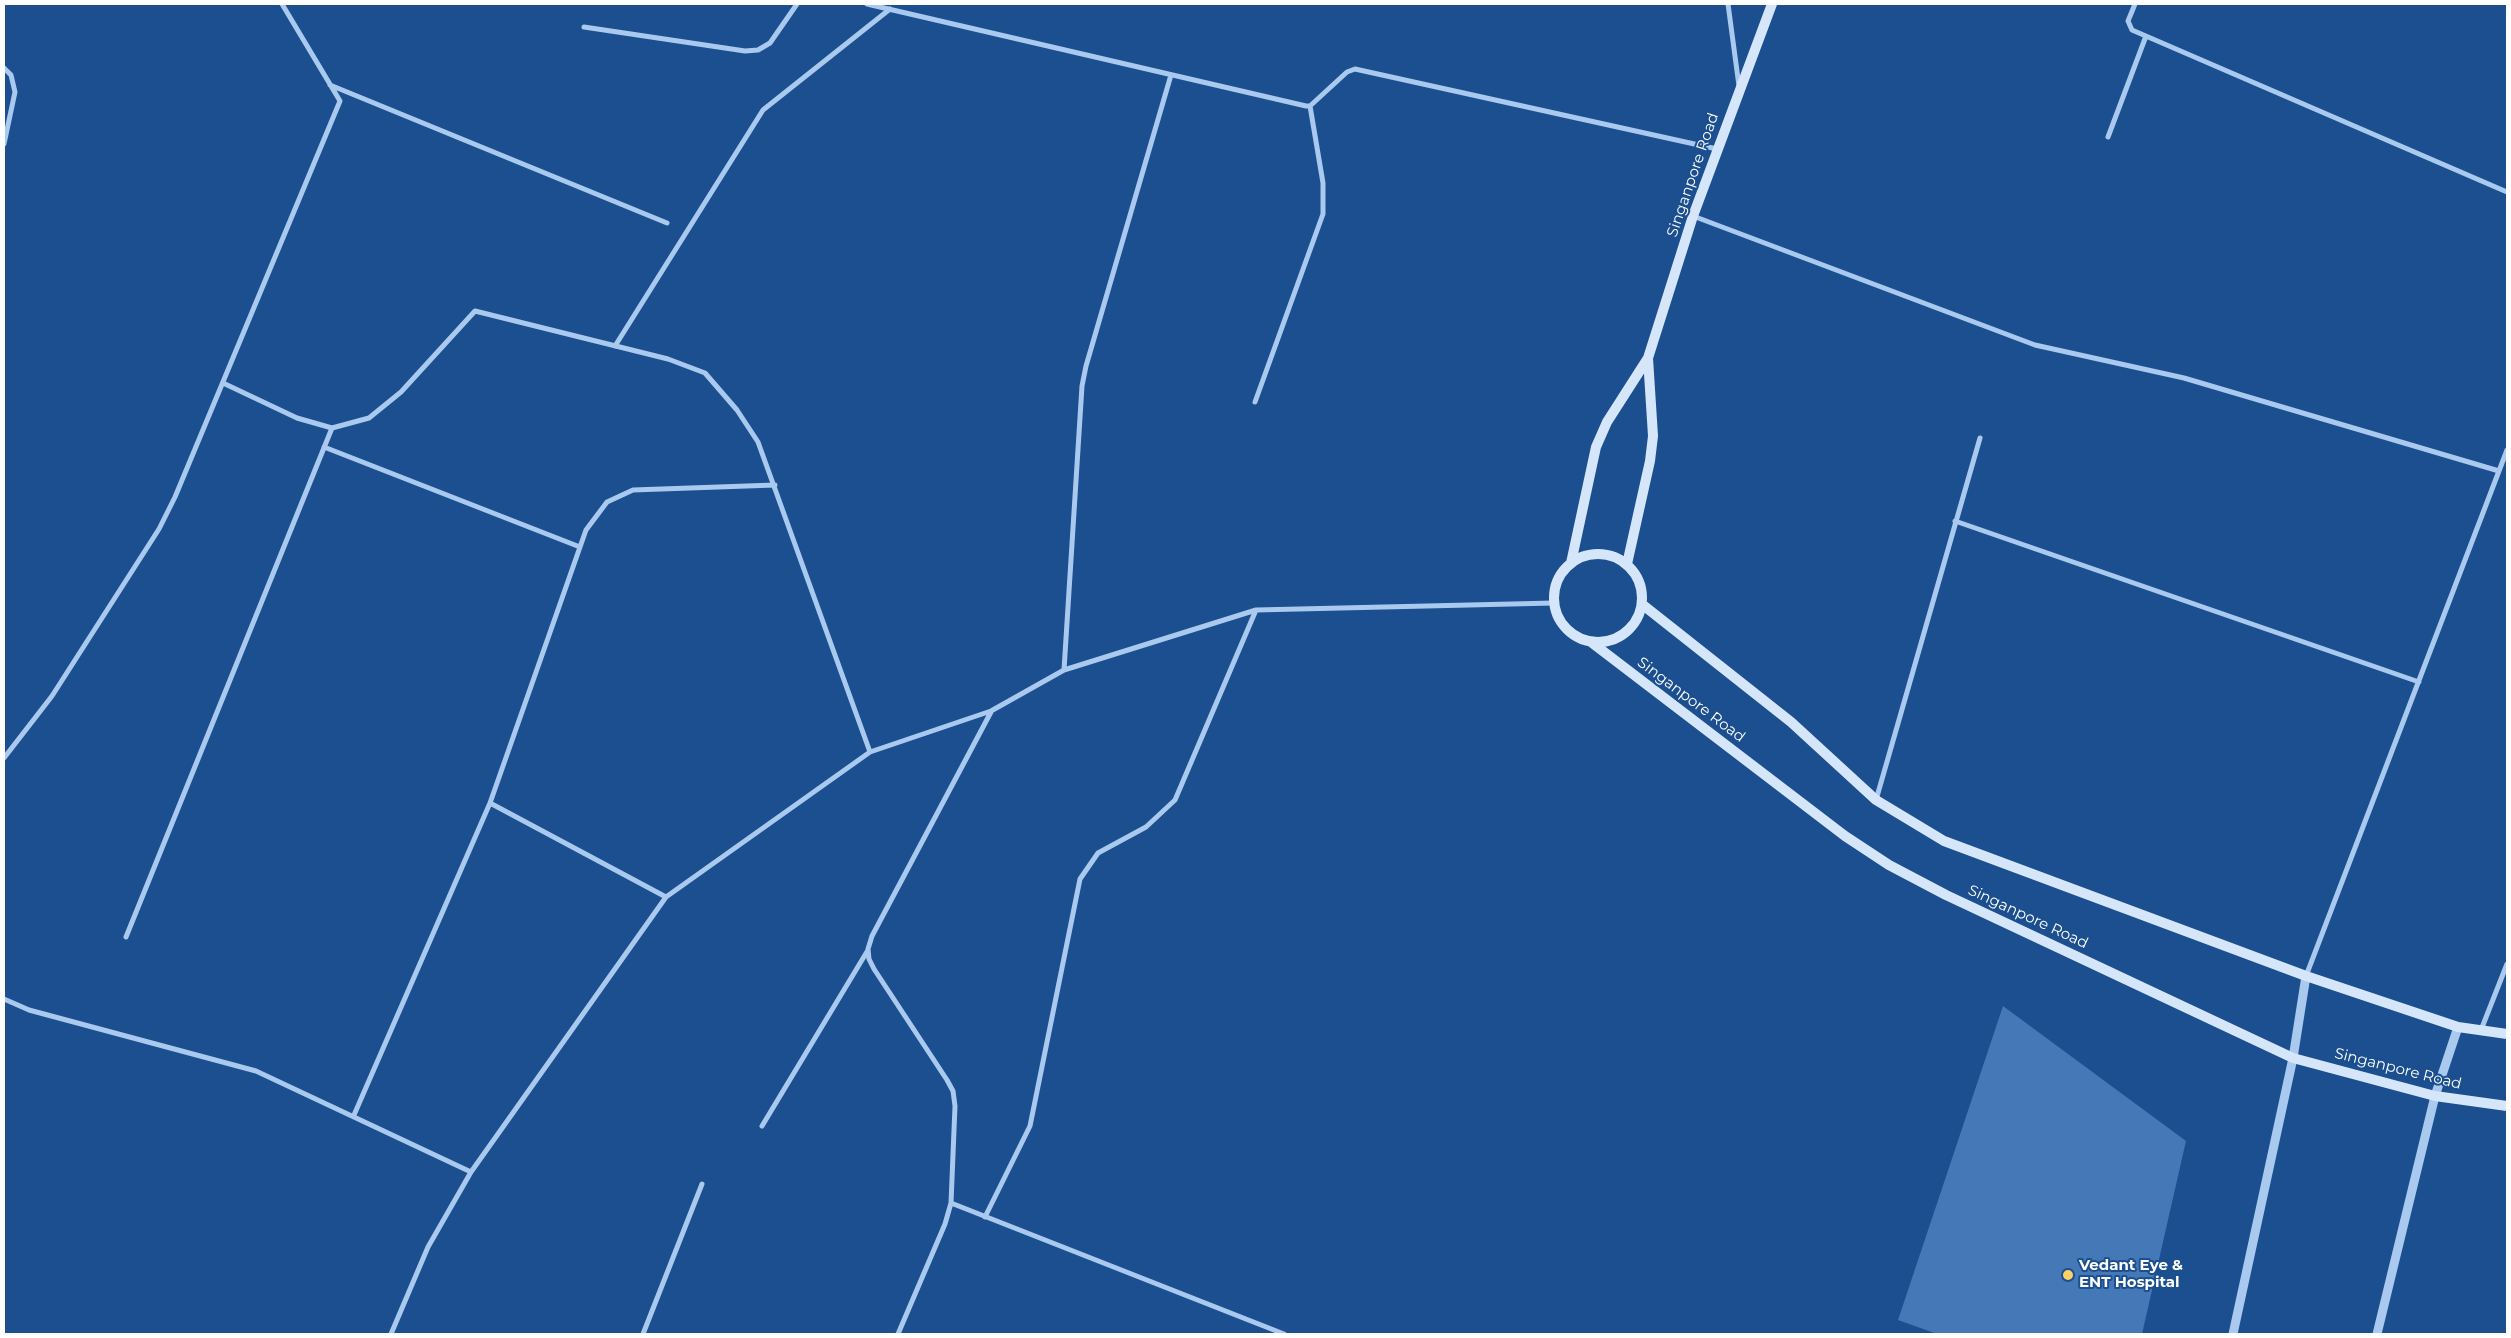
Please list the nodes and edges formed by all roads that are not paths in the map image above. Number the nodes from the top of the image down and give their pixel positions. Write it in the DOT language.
graph roads {
  1 [pos="282,4"];
  2 [pos="797,4"];
  3 [pos="867,4"];
  4 [pos="1728,4"];
  5 [pos="1772,4"];
  6 [pos="2136,4"];
  7 [pos="890,9"];
  8 [pos="584,27"];
  9 [pos="2146,36"];
  10 [pos="4,68"];
  11 [pos="1171,75"];
  12 [pos="330,85"];
  13 [pos="1740,89"];
  14 [pos="1310,106"];
  15 [pos="2108,137"];
  16 [pos="4,144"];
  17 [pos="1717,149"];
  18 [pos="2507,192"];
  19 [pos="1693,216"];
  20 [pos="668,223"];
  21 [pos="615,346"];
  22 [pos="1648,358"];
  23 [pos="223,383"];
  24 [pos="1255,402"];
  25 [pos="332,428"];
  26 [pos="1980,438"];
  27 [pos="324,447"];
  28 [pos="2507,450"];
  29 [pos="2499,471"];
  30 [pos="775,486"];
  31 [pos="1955,520"];
  32 [pos="580,547"];
  33 [pos="1571,562"];
  34 [pos="1627,564"];
  35 [pos="1554,603"];
  36 [pos="1643,605"];
  37 [pos="1256,610"];
  38 [pos="1591,642"];
  39 [pos="1064,670"];
  40 [pos="2419,682"];
  41 [pos="991,712"];
  42 [pos="870,752"];
  43 [pos="4,758"];
  44 [pos="1876,800"];
  45 [pos="490,803"];
  46 [pos="666,897"];
  47 [pos="126,937"];
  48 [pos="868,949"];
  49 [pos="2507,964"];
  50 [pos="2306,976"];
  51 [pos="4,999"];
  52 [pos="2458,1027"];
  53 [pos="2481,1030"];
  54 [pos="2507,1034"];
  55 [pos="2293,1058"];
  56 [pos="2435,1096"];
  57 [pos="2507,1106"];
  58 [pos="354,1115"];
  59 [pos="762,1126"];
  60 [pos="471,1172"];
  61 [pos="702,1184"];
  62 [pos="951,1203"];
  63 [pos="985,1217"];
  64 [pos="391,1334"];
  65 [pos="643,1334"];
  66 [pos="898,1334"];
  67 [pos="1284,1334"];
  68 [pos="2232,1334"];
  69 [pos="2377,1334"];
  1 -- 12 [label="street"];
  2 -- 8 [label="street"];
  3 -- 7 [label="street"];
  4 -- 13 [label="street"];
  5 -- 13 [label="main road, Singanpore Road"];
  6 -- 9 [label="street"];
  7 -- 11 [label="street"];
  7 -- 21 [label="street"];
  9 -- 15 [label="street"];
  9 -- 18 [label="street"];
  10 -- 16 [label="street"];
  11 -- 14 [label="street"];
  11 -- 39 [label="street"];
  12 -- 20 [label="street"];
  12 -- 23 [label="street"];
  13 -- 17 [label="main road, Singanpore Road"];
  14 -- 17 [label="street"];
  14 -- 24 [label="street"];
  17 -- 19 [label="main road, Singanpore Road"];
  19 -- 22 [label="main road, Singanpore Road"];
  19 -- 29 [label="street"];
  21 -- 25 [label="street"];
  21 -- 30 [label="street"];
  22 -- 33 [label="main road, Singanpore Road"];
  22 -- 34 [label="main road, Singanpore Road"];
  23 -- 25 [label="street"];
  23 -- 43 [label="street"];
  25 -- 27 [label="street"];
  26 -- 31 [label="street"];
  27 -- 32 [label="street"];
  27 -- 47 [label="street"];
  28 -- 29 [label="street"];
  29 -- 40 [label="street"];
  30 -- 32 [label="street"];
  30 -- 42 [label="street"];
  31 -- 40 [label="street"];
  31 -- 44 [label="street"];
  32 -- 45 [label="street"];
  33 -- 34 [label="main road"];
  33 -- 35 [label="main road"];
  34 -- 36 [label="main road"];
  35 -- 37 [label="street"];
  35 -- 38 [label="main road"];
  36 -- 38 [label="main road"];
  36 -- 44 [label="main road"];
  37 -- 39 [label="street"];
  37 -- 63 [label="street"];
  38 -- 55 [label="main road, Singanpore Road"];
  39 -- 41 [label="street"];
  40 -- 50 [label="street"];
  41 -- 42 [label="street"];
  41 -- 48 [label="street"];
  42 -- 46 [label="street"];
  44 -- 50 [label="main road"];
  45 -- 46 [label="street"];
  45 -- 58 [label="street"];
  46 -- 60 [label="street"];
  48 -- 59 [label="street"];
  48 -- 62 [label="street"];
  49 -- 53 [label="street"];
  50 -- 52 [label="main road"];
  50 -- 55 [label="street"];
  51 -- 58 [label="street"];
  52 -- 53 [label="main road"];
  52 -- 56 [label="street"];
  53 -- 54 [label="main road"];
  55 -- 56 [label="main road, Singanpore Road"];
  55 -- 68 [label="street"];
  56 -- 57 [label="main road, Singanpore Road"];
  56 -- 69 [label="street"];
  58 -- 60 [label="street"];
  60 -- 64 [label="street"];
  61 -- 65 [label="street"];
  62 -- 63 [label="street"];
  62 -- 66 [label="street"];
  63 -- 67 [label="street"];
}
